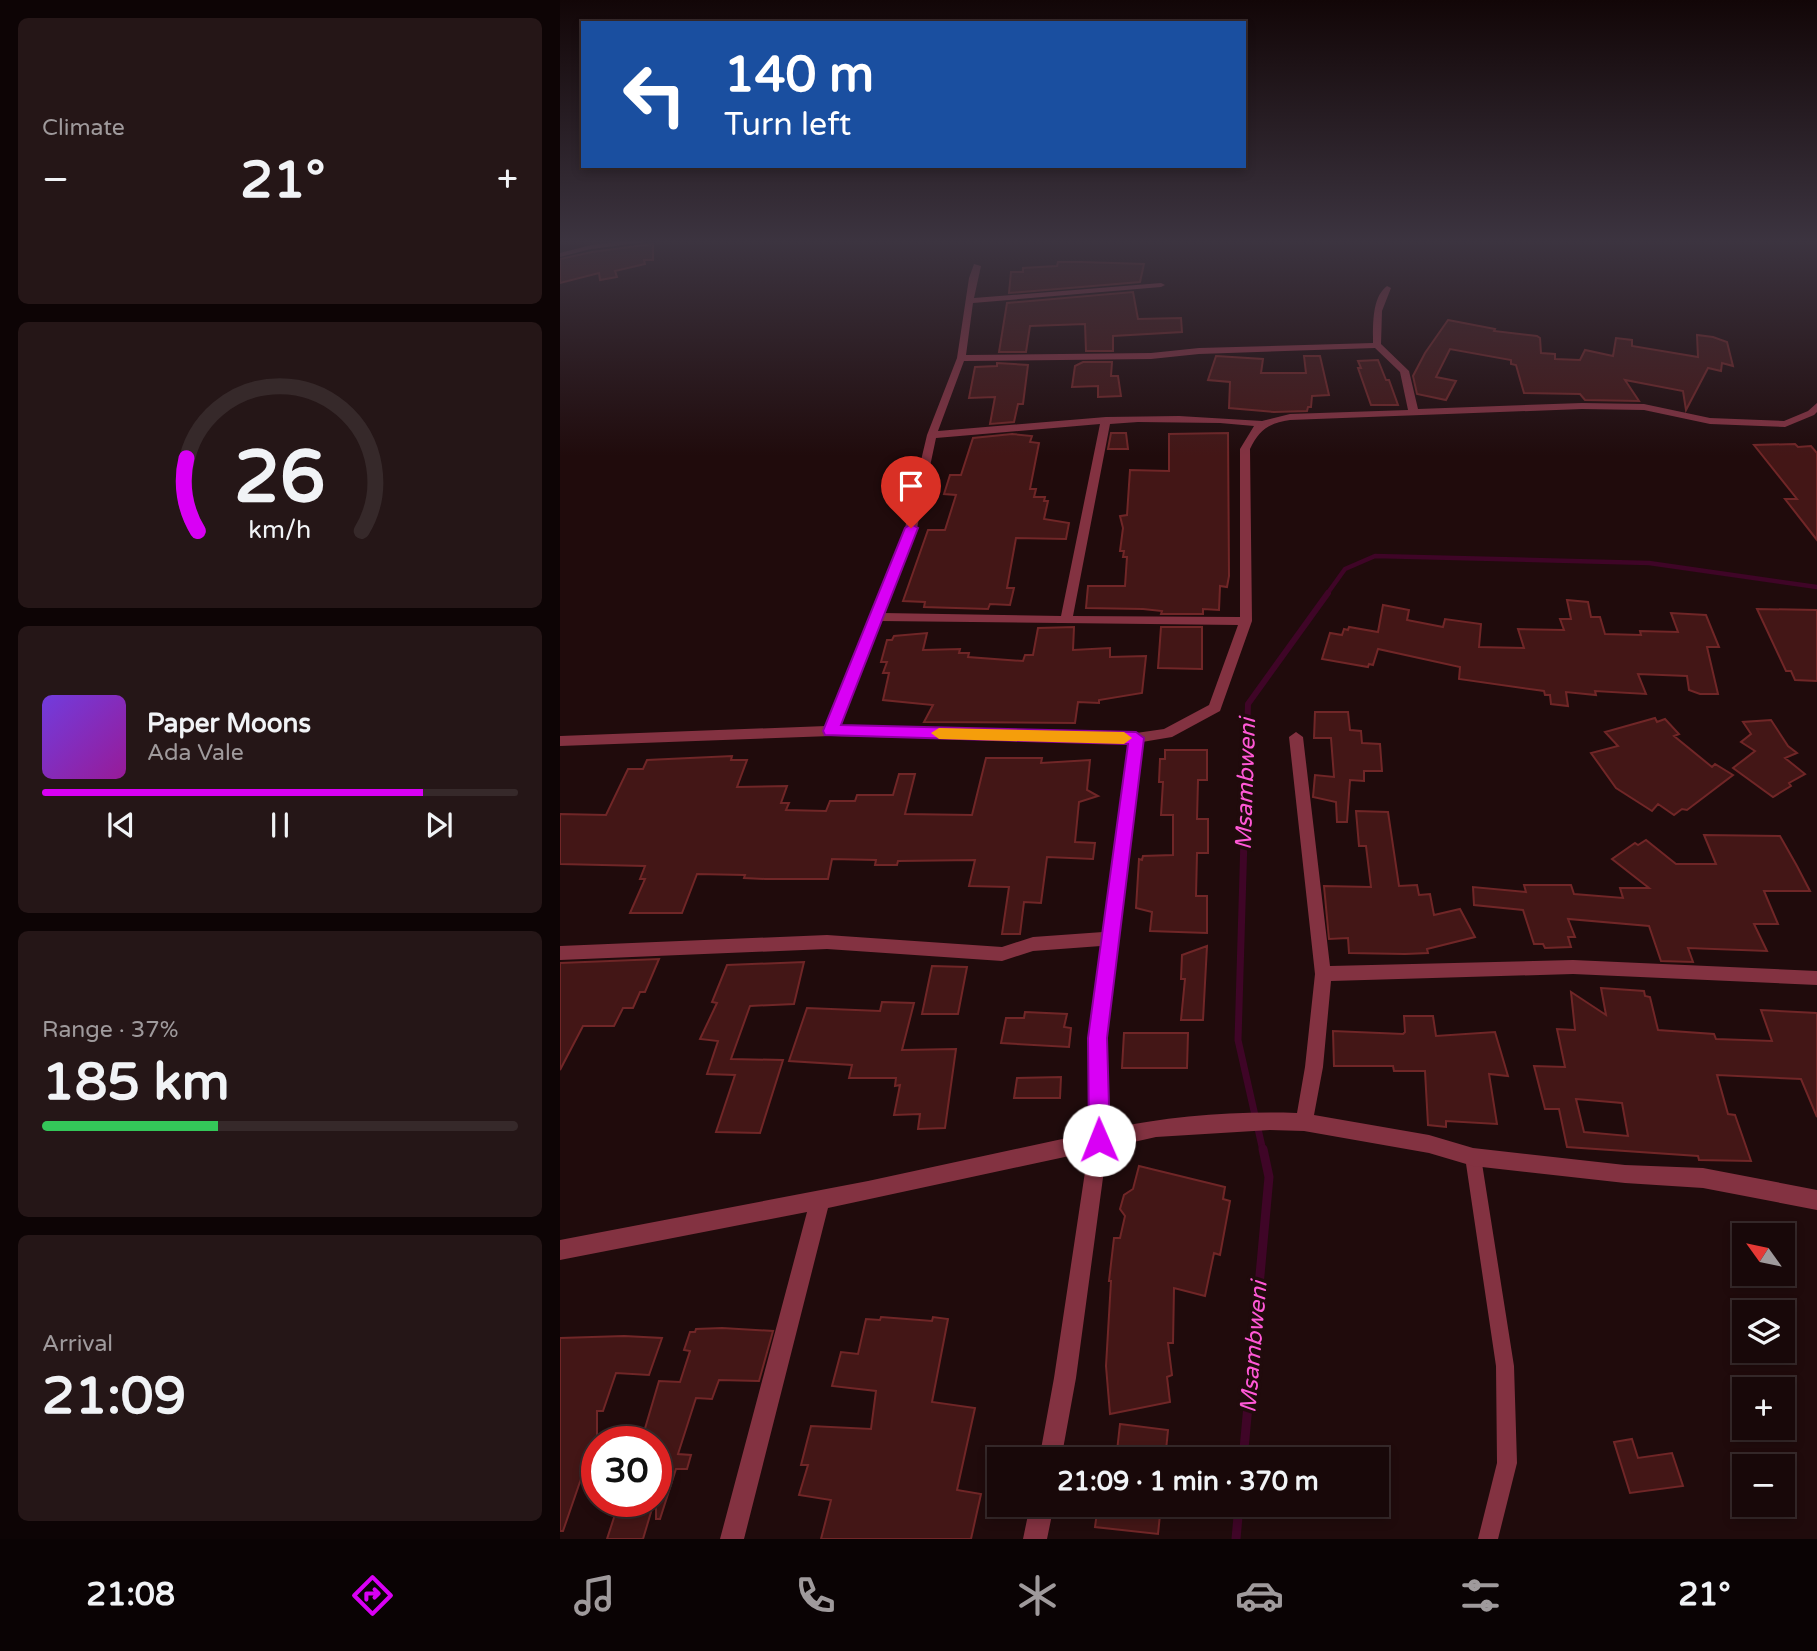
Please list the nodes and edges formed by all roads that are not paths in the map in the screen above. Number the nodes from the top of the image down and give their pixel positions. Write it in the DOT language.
graph roads {
  1 [pos="969,312"];
  2 [pos="1378,312"];
  3 [pos="1377,345"];
  4 [pos="961,358"];
  5 [pos="1817,406"];
  6 [pos="1414,414"];
  7 [pos="1106,420"];
  8 [pos="1261,424"];
  9 [pos="932,435"];
  10 [pos="876,617"];
  11 [pos="1066,620"];
  12 [pos="1247,621"];
  13 [pos="831,731"];
  14 [pos="1296,737"];
  15 [pos="1136,738"];
  16 [pos="560,741"];
  17 [pos="1110,938"];
  18 [pos="560,953"];
  19 [pos="1323,974"];
  20 [pos="1817,978"];
  21 [pos="1304,1122"];
  22 [pos="1099,1140"];
  23 [pos="1473,1157"];
  24 [pos="1817,1200"];
  25 [pos="820,1201"];
  26 [pos="560,1250"];
  27 [pos="1052,1447"];
  28 [pos="1040,1517"];
  29 [pos="732,1539"];
  30 [pos="1035,1539"];
  31 [pos="1488,1539"];
  1 -- 4 [label="street"];
  2 -- 3 [label="street"];
  3 -- 4 [label="street"];
  3 -- 6 [label="street"];
  4 -- 9 [label="street"];
  5 -- 6 [label="street"];
  6 -- 8 [label="street"];
  7 -- 8 [label="street"];
  7 -- 9 [label="street"];
  7 -- 11 [label="street"];
  8 -- 12 [label="street"];
  9 -- 10 [label="street"];
  10 -- 11 [label="street"];
  10 -- 13 [label="street"];
  11 -- 12 [label="street"];
  12 -- 15 [label="street"];
  13 -- 15 [label="street"];
  13 -- 16 [label="street"];
  14 -- 19 [label="street"];
  15 -- 17 [label="street"];
  17 -- 18 [label="street"];
  17 -- 22 [label="street"];
  19 -- 20 [label="street"];
  19 -- 21 [label="street"];
  21 -- 22 [label="street"];
  21 -- 23 [label="street"];
  22 -- 25 [label="street"];
  22 -- 27 [label="street"];
  23 -- 24 [label="street"];
  23 -- 31 [label="lane"];
  25 -- 26 [label="street"];
  25 -- 29 [label="street"];
  28 -- 30 [label="street"];
}
